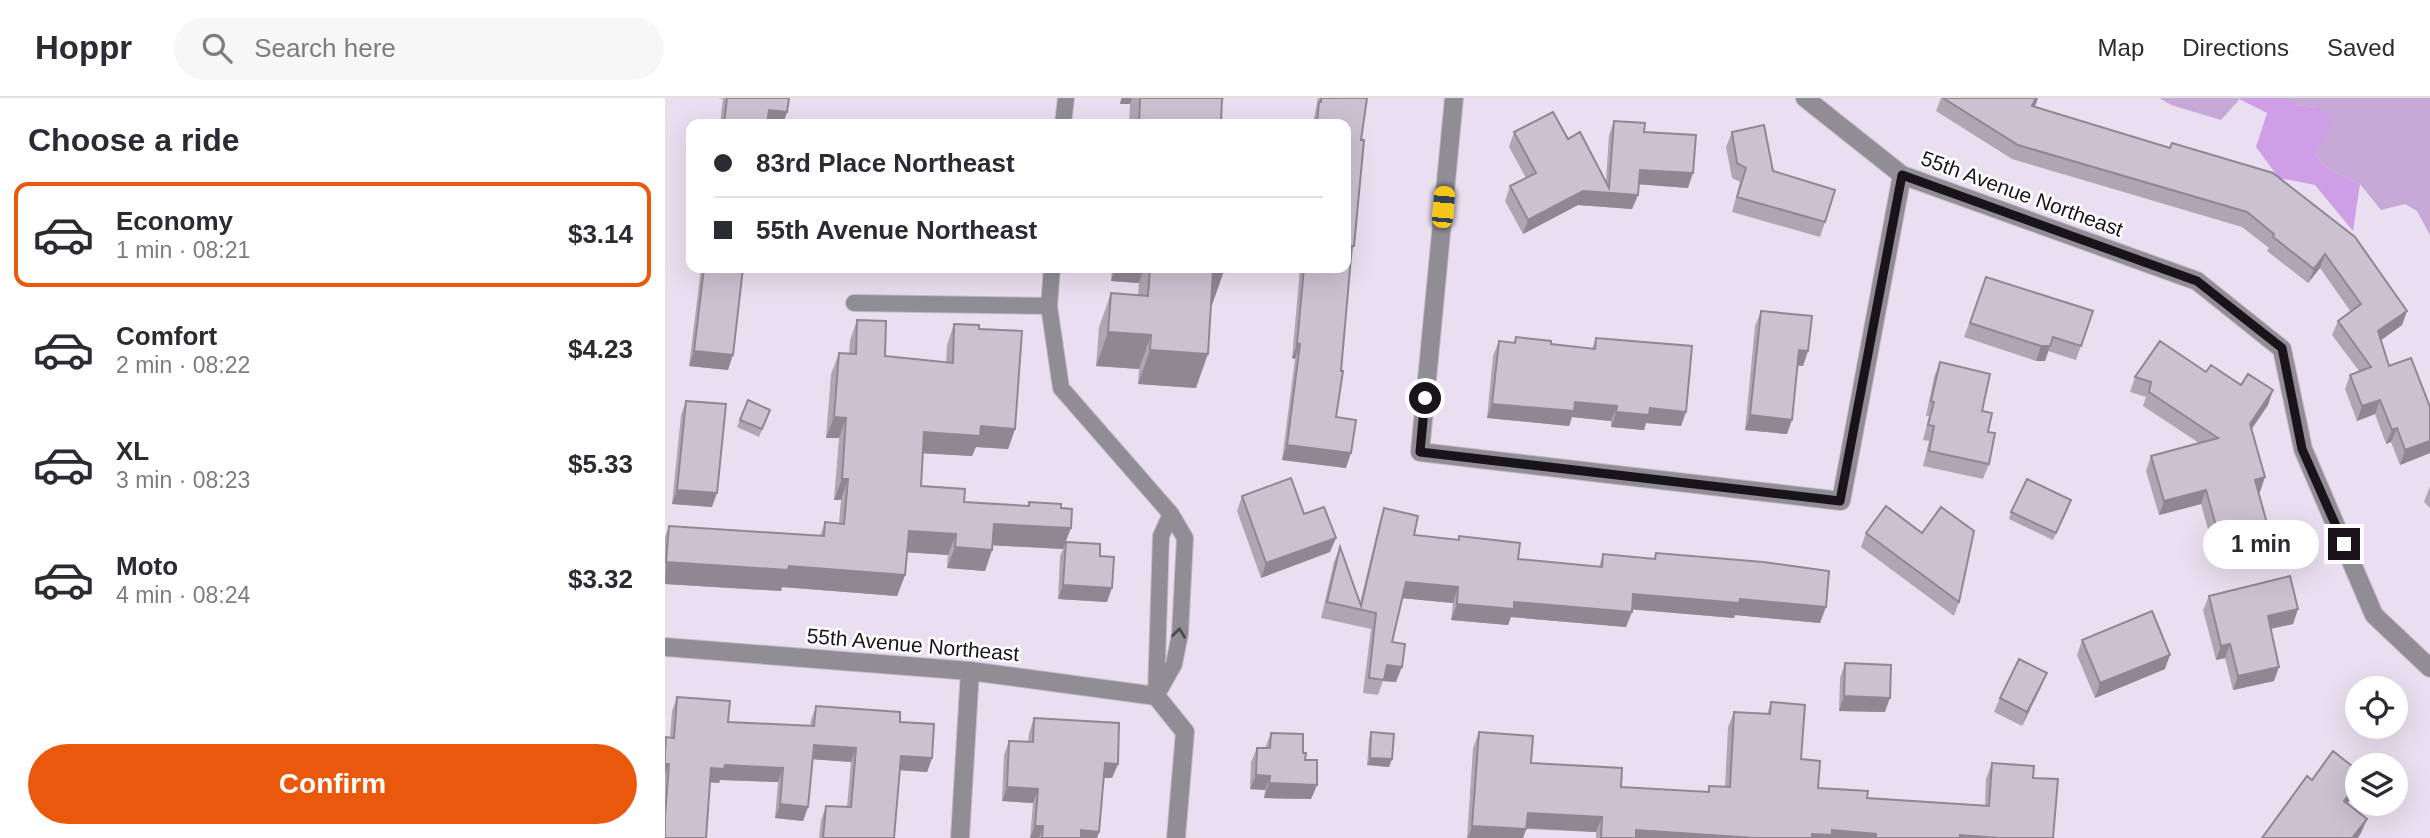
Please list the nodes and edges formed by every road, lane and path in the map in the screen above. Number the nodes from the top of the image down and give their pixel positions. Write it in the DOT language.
graph roads {
  1 [pos="1066,98"];
  2 [pos="1454,98"];
  3 [pos="1805,98"];
  4 [pos="1064,119"];
  5 [pos="1902,175"];
  6 [pos="1052,273"];
  7 [pos="854,303"];
  8 [pos="1049,306"];
  9 [pos="1171,514"];
  10 [pos="665,647"];
  11 [pos="2430,668"];
  12 [pos="970,671"];
  13 [pos="1156,696"];
  14 [pos="960,838"];
  15 [pos="1176,838"];
  1 -- 4 [label="lane"];
  2 -- 5 [label="street, 55th Avenue Northeast"];
  3 -- 5 [label="street"];
  5 -- 11 [label="street, 55th Avenue Northeast"];
  6 -- 8 [label="lane"];
  7 -- 8 [label="lane"];
  8 -- 9 [label="lane"];
  9 -- 13 [label="lane"];
  13 -- 9 [label="lane, one-way"];
  10 -- 12 [label="street, 55th Avenue Northeast"];
  12 -- 13 [label="street, 55th Avenue Northeast"];
  12 -- 14 [label="street"];
  13 -- 15 [label="street"];
}
